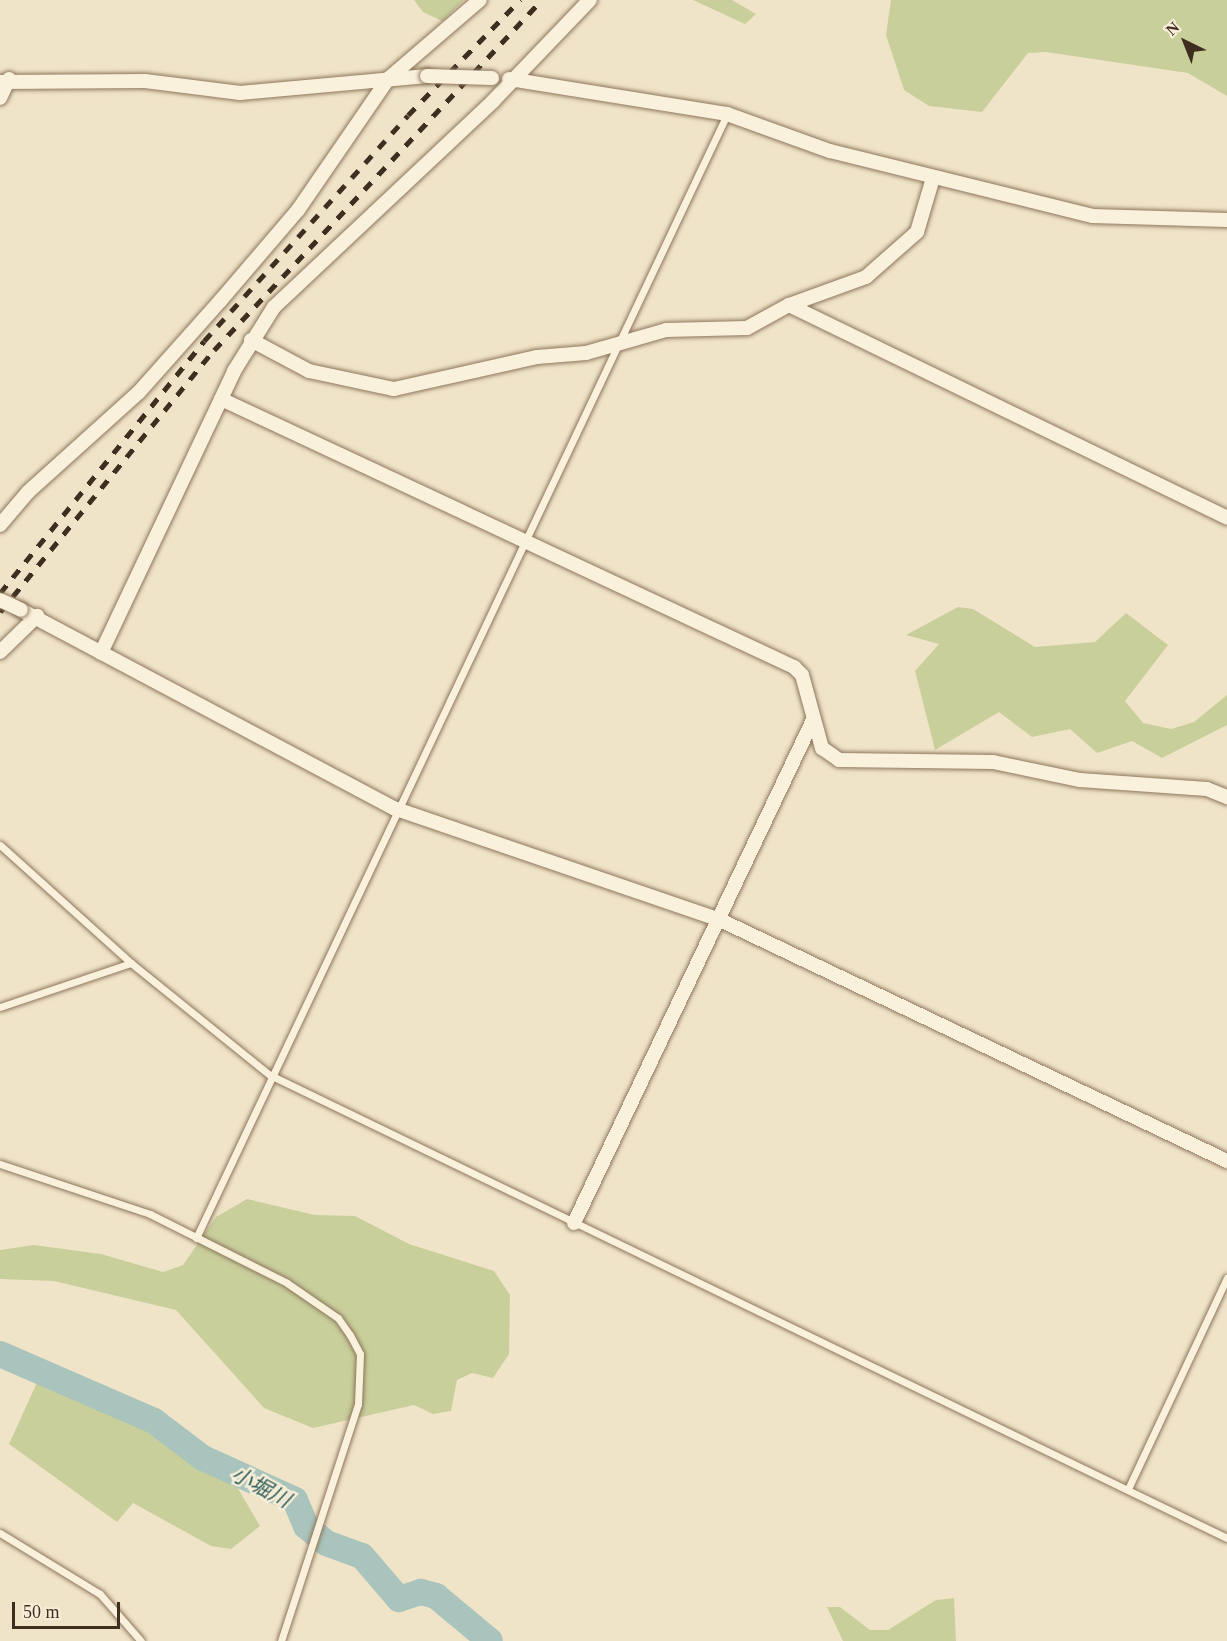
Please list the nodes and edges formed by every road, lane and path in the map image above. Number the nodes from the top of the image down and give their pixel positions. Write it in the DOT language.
graph roads {
  1 [pos="480,0"];
  2 [pos="591,0"];
  3 [pos="388,78"];
  4 [pos="512,79"];
  5 [pos="4,81"];
  6 [pos="0,98"];
  7 [pos="727,114"];
  8 [pos="933,178"];
  9 [pos="1227,220"];
  10 [pos="789,305"];
  11 [pos="251,340"];
  12 [pos="617,346"];
  13 [pos="221,399"];
  14 [pos="1227,518"];
  15 [pos="0,525"];
  16 [pos="527,544"];
  17 [pos="0,600"];
  18 [pos="37,616"];
  19 [pos="0,652"];
  20 [pos="101,653"];
  21 [pos="813,720"];
  22 [pos="1227,797"];
  23 [pos="396,809"];
  24 [pos="0,845"];
  25 [pos="718,919"];
  26 [pos="131,963"];
  27 [pos="0,1007"];
  28 [pos="270,1075"];
  29 [pos="1227,1161"];
  30 [pos="0,1164"];
  31 [pos="574,1223"];
  32 [pos="196,1238"];
  33 [pos="1227,1278"];
  34 [pos="1128,1489"];
  35 [pos="0,1533"];
  36 [pos="1227,1538"];
  37 [pos="141,1641"];
  38 [pos="281,1641"];
  1 -- 3 [label="street"];
  2 -- 4 [label="street"];
  3 -- 4 [label="street, bridge"];
  3 -- 5 [label="street"];
  3 -- 15 [label="street"];
  4 -- 7 [label="street"];
  4 -- 11 [label="street"];
  5 -- 6 [label="street"];
  7 -- 8 [label="street"];
  7 -- 12 [label="lane"];
  8 -- 9 [label="street"];
  8 -- 10 [label="street"];
  10 -- 12 [label="street"];
  10 -- 14 [label="street"];
  11 -- 12 [label="street"];
  11 -- 13 [label="street"];
  12 -- 16 [label="lane"];
  13 -- 16 [label="street"];
  13 -- 20 [label="street"];
  16 -- 21 [label="street"];
  16 -- 23 [label="lane"];
  17 -- 18 [label="street, bridge"];
  18 -- 19 [label="street"];
  18 -- 20 [label="street"];
  20 -- 23 [label="street"];
  21 -- 22 [label="street"];
  21 -- 25 [label="street"];
  23 -- 25 [label="street"];
  23 -- 28 [label="lane"];
  24 -- 26 [label="lane"];
  25 -- 29 [label="street"];
  25 -- 31 [label="street"];
  26 -- 27 [label="lane"];
  26 -- 28 [label="lane"];
  28 -- 31 [label="lane"];
  28 -- 32 [label="lane"];
  30 -- 32 [label="lane"];
  31 -- 34 [label="lane"];
  32 -- 38 [label="lane"];
  33 -- 34 [label="lane"];
  34 -- 36 [label="lane"];
  35 -- 37 [label="lane"];
}
